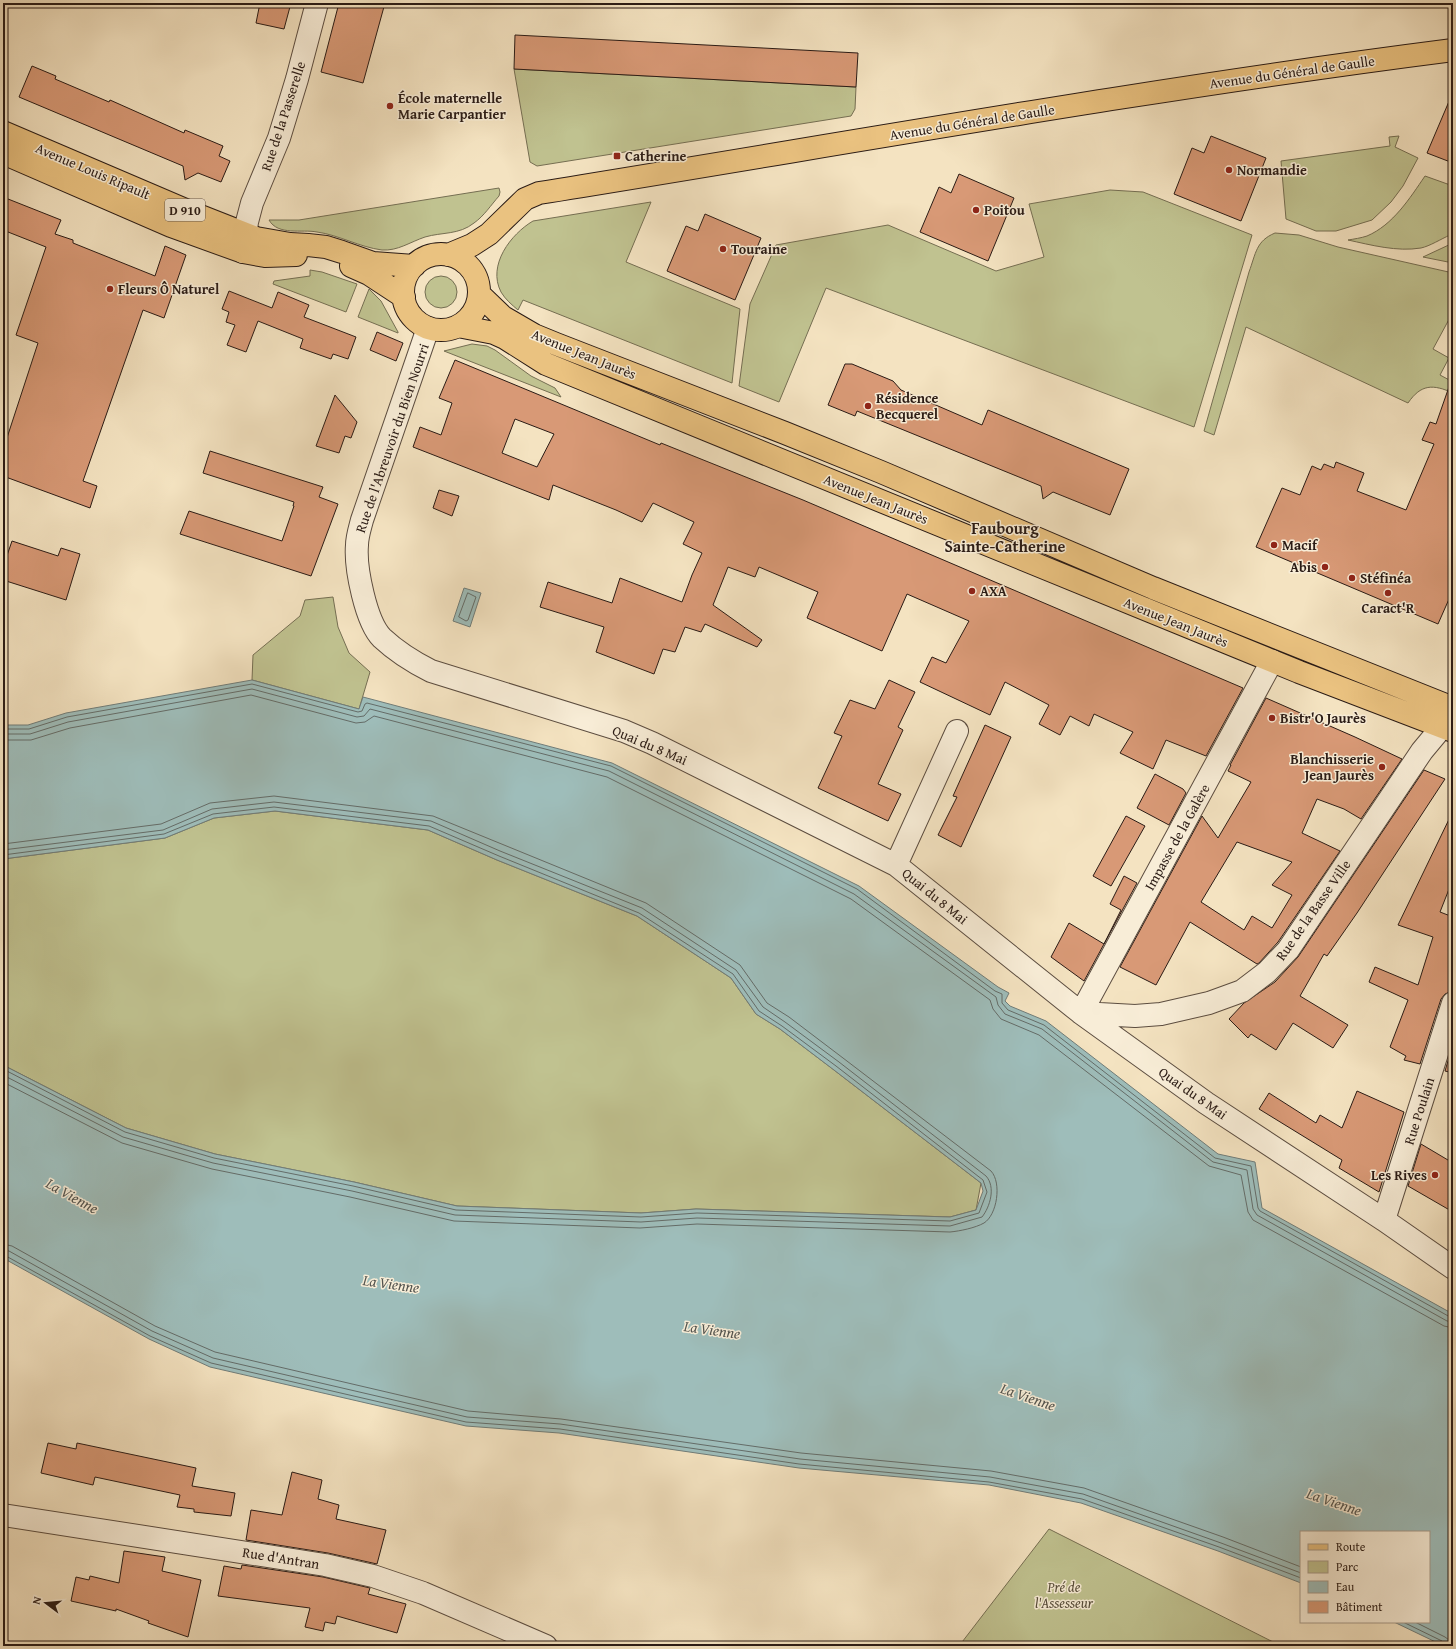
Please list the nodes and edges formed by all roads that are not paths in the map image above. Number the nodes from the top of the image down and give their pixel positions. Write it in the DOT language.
graph roads {
  1 [pos="317,3"];
  2 [pos="1453,50"];
  3 [pos="3,132"];
  4 [pos="3,153"];
  5 [pos="501,222"];
  6 [pos="245,243"];
  7 [pos="448,255"];
  8 [pos="414,266"];
  9 [pos="477,285"];
  10 [pos="404,297"];
  11 [pos="458,326"];
  12 [pos="428,328"];
  13 [pos="371,618"];
  14 [pos="1272,661"];
  15 [pos="1453,708"];
  16 [pos="1449,727"];
  17 [pos="957,731"];
  18 [pos="896,865"];
  19 [pos="1453,1003"];
  20 [pos="1082,1013"];
  21 [pos="1384,1220"];
  22 [pos="1453,1268"];
  23 [pos="3,1516"];
  24 [pos="546,1646"];
  1 -- 6 [label="street, Rue de la Passerelle"];
  2 -- 5 [label="main road, Avenue du Général de Gaulle"];
  3 -- 6 [label="main road, Avenue Louis Ripault / D 910"];
  4 -- 6 [label="main road, Avenue Louis Ripault / D 910"];
  5 -- 7 [label="main road, Avenue du Général de Gaulle"];
  5 -- 9 [label="main road, Avenue du Général de Gaulle"];
  6 -- 8 [label="main road, Avenue Louis Ripault / D 910"];
  6 -- 10 [label="main road, Avenue Louis Ripault / D 910"];
  7 -- 8 [label="main road"];
  7 -- 9 [label="main road"];
  8 -- 10 [label="main road"];
  9 -- 11 [label="main road"];
  9 -- 15 [label="main road, Avenue Jean Jaurès"];
  10 -- 12 [label="main road"];
  11 -- 12 [label="main road"];
  11 -- 14 [label="main road, Avenue Jean Jaurès"];
  12 -- 13 [label="street, Rue de l'Abreuvoir du Bien Nourri"];
  13 -- 18 [label="street, Quai du 8 Mai"];
  14 -- 16 [label="main road, Avenue Jean Jaurès"];
  14 -- 20 [label="street, Impasse de la Galère"];
  16 -- 20 [label="street, Rue de la Basse Ville"];
  17 -- 18 [label="street"];
  18 -- 20 [label="street, Quai du 8 Mai"];
  19 -- 21 [label="street, Rue Poulain"];
  20 -- 21 [label="street, Quai du 8 Mai"];
  21 -- 22 [label="street, Quai du 8 Mai"];
  23 -- 24 [label="street, Rue d'Antran"];
}
